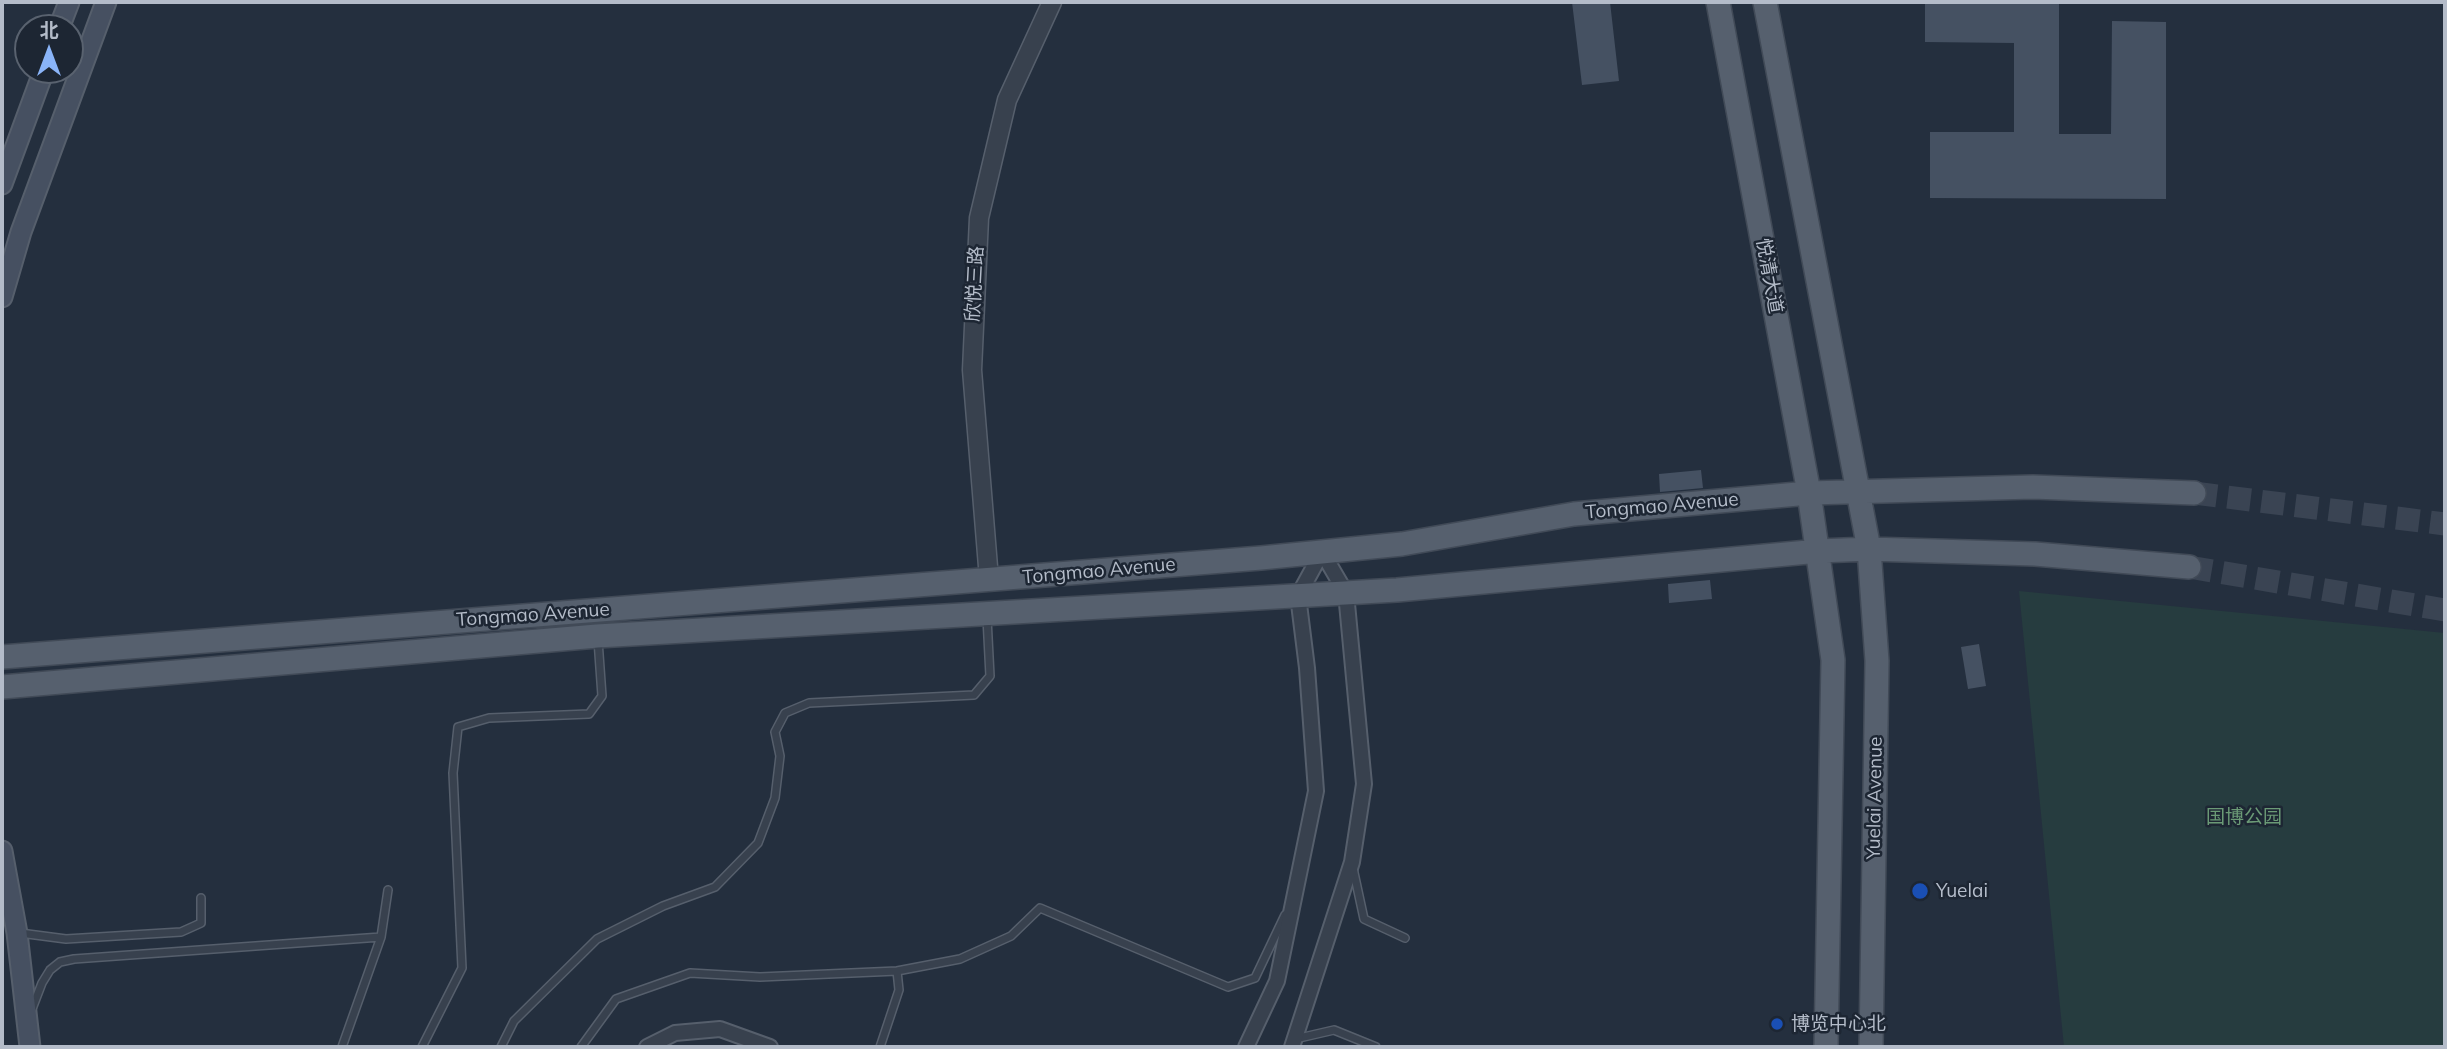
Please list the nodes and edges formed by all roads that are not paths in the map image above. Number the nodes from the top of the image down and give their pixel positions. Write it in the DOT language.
graph roads {
  1 [pos="106,2"];
  2 [pos="1052,2"];
  3 [pos="1718,2"];
  4 [pos="1765,2"];
  5 [pos="39,84"];
  6 [pos="2,184"];
  7 [pos="2,297"];
  8 [pos="1857,491"];
  9 [pos="1809,493"];
  10 [pos="2194,493"];
  11 [pos="1868,549"];
  12 [pos="1819,551"];
  13 [pos="1322,552"];
  14 [pos="2189,567"];
  15 [pos="989,579"];
  16 [pos="1346,593"];
  17 [pos="1298,596"];
  18 [pos="987,614"];
  19 [pos="597,636"];
  20 [pos="2,657"];
  21 [pos="2,687"];
  22 [pos="2,851"];
  23 [pos="1352,862"];
  24 [pos="1298,889"];
  25 [pos="388,890"];
  26 [pos="201,898"];
  27 [pos="17,933"];
  28 [pos="381,937"];
  29 [pos="1405,938"];
  30 [pos="897,971"];
  31 [pos="28,1020"];
  32 [pos="1293,1043"];
  33 [pos="30,1047"];
  34 [pos="342,1047"];
  35 [pos="422,1047"];
  36 [pos="501,1047"];
  37 [pos="581,1047"];
  38 [pos="647,1047"];
  39 [pos="770,1047"];
  40 [pos="880,1047"];
  41 [pos="1246,1047"];
  42 [pos="1376,1047"];
  43 [pos="1826,1047"];
  44 [pos="1871,1047"];
  1 -- 7 [label="main road"];
  2 -- 15 [label="street, 欣悦三路"];
  3 -- 9 [label="main road, 悦清大道"];
  4 -- 8 [label="main road"];
  5 -- 6 [label="main road"];
  8 -- 9 [label="main road, Tongmao Avenue"];
  8 -- 10 [label="main road, Tongmao Avenue"];
  8 -- 11 [label="main road"];
  9 -- 12 [label="main road, 悦清大道"];
  9 -- 13 [label="main road, Tongmao Avenue"];
  11 -- 12 [label="main road, Tongmao Avenue"];
  11 -- 14 [label="main road, Tongmao Avenue"];
  11 -- 44 [label="main road, Yuelai Avenue"];
  12 -- 16 [label="main road, Tongmao Avenue"];
  12 -- 43 [label="main road"];
  13 -- 15 [label="main road, Tongmao Avenue"];
  13 -- 16 [label="street"];
  13 -- 17 [label="street"];
  15 -- 20 [label="main road, Tongmao Avenue"];
  16 -- 17 [label="main road, Tongmao Avenue"];
  16 -- 23 [label="street"];
  17 -- 18 [label="main road, Tongmao Avenue"];
  17 -- 24 [label="street"];
  18 -- 19 [label="main road, Tongmao Avenue"];
  18 -- 36 [label="lane"];
  19 -- 21 [label="main road, Tongmao Avenue"];
  19 -- 35 [label="lane"];
  22 -- 27 [label="main road"];
  23 -- 29 [label="lane"];
  23 -- 32 [label="street"];
  24 -- 30 [label="lane"];
  24 -- 41 [label="street"];
  25 -- 28 [label="lane"];
  26 -- 27 [label="lane"];
  27 -- 31 [label="main road"];
  28 -- 31 [label="lane"];
  28 -- 34 [label="lane"];
  30 -- 37 [label="lane"];
  30 -- 40 [label="lane"];
  31 -- 33 [label="main road"];
  32 -- 42 [label="lane"];
  38 -- 39 [label="street"];
}
